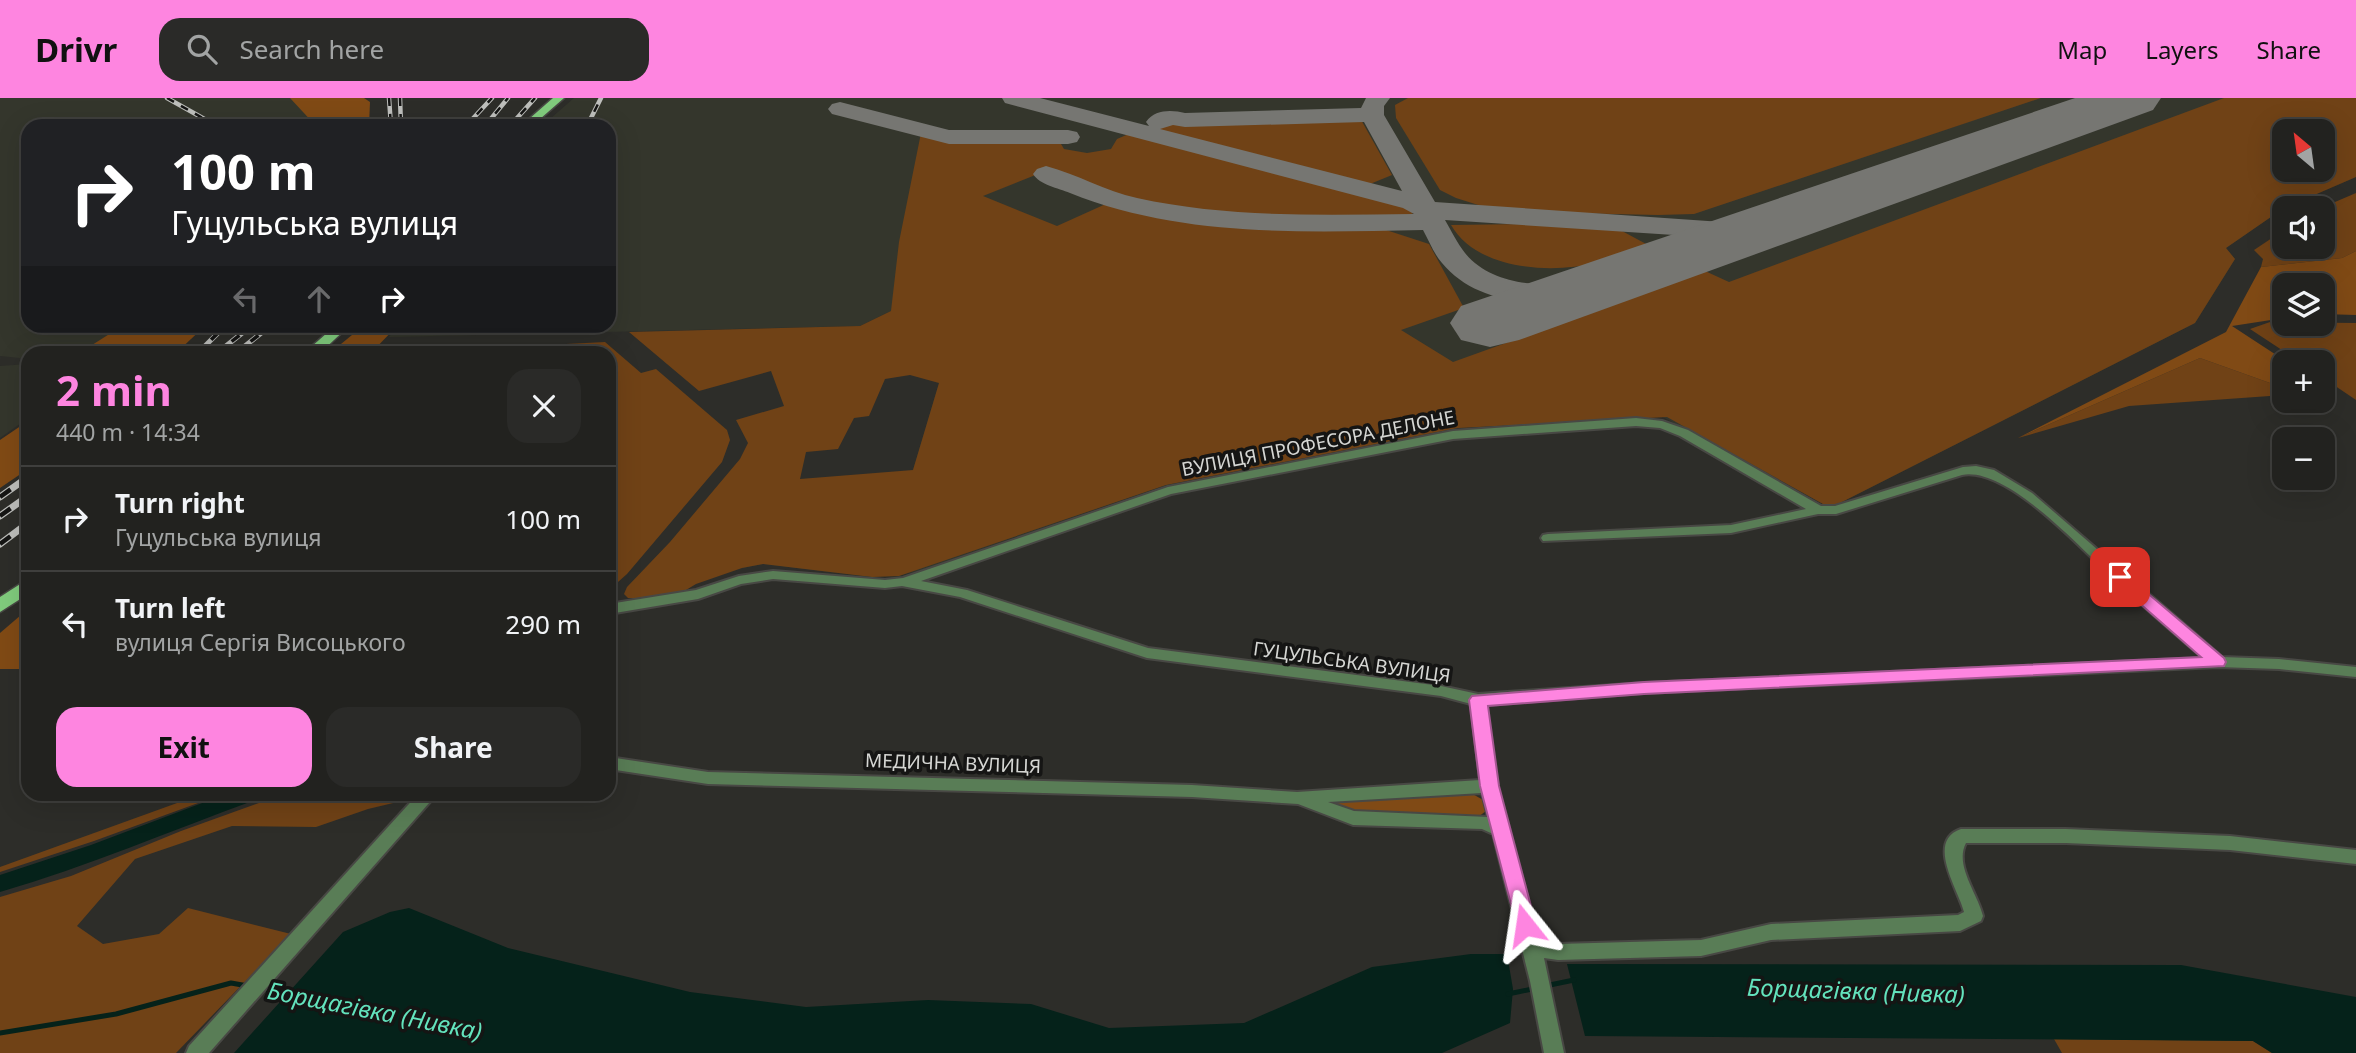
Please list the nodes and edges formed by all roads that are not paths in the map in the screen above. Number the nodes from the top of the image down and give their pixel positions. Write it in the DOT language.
graph roads {
  1 [pos="559,98"];
  2 [pos="534,119"];
  3 [pos="334,333"];
  4 [pos="319,346"];
  5 [pos="1818,510"];
  6 [pos="1548,538"];
  7 [pos="902,582"];
  8 [pos="21,590"];
  9 [pos="0,606"];
  10 [pos="616,608"];
  11 [pos="2218,662"];
  12 [pos="2356,672"];
  13 [pos="1478,700"];
  14 [pos="616,764"];
  15 [pos="1489,786"];
  16 [pos="1297,798"];
  17 [pos="423,801"];
  18 [pos="1501,830"];
  19 [pos="2356,857"];
  20 [pos="1531,948"];
  21 [pos="196,1053"];
  22 [pos="1554,1053"];
  1 -- 2 [label="main road"];
  3 -- 4 [label="main road"];
  5 -- 6 [label="street"];
  5 -- 7 [label="street, ВУЛИЦЯ ПРОФЕСОРА ДЕЛОНЕ"];
  5 -- 11 [label="street"];
  7 -- 10 [label="street, ГУЦУЛЬСЬКА ВУЛИЦЯ"];
  7 -- 13 [label="street, ГУЦУЛЬСЬКА ВУЛИЦЯ"];
  8 -- 9 [label="main road"];
  11 -- 12 [label="street, ГУЦУЛЬСЬКА ВУЛИЦЯ"];
  11 -- 13 [label="street, ГУЦУЛЬСЬКА ВУЛИЦЯ"];
  13 -- 15 [label="street"];
  14 -- 16 [label="street, МЕДИЧНА ВУЛИЦЯ"];
  15 -- 16 [label="street, МЕДИЧНА ВУЛИЦЯ"];
  15 -- 18 [label="street"];
  16 -- 18 [label="street, МЕДИЧНА ВУЛИЦЯ"];
  17 -- 21 [label="street"];
  18 -- 20 [label="street"];
  19 -- 20 [label="street"];
  20 -- 22 [label="street"];
}
